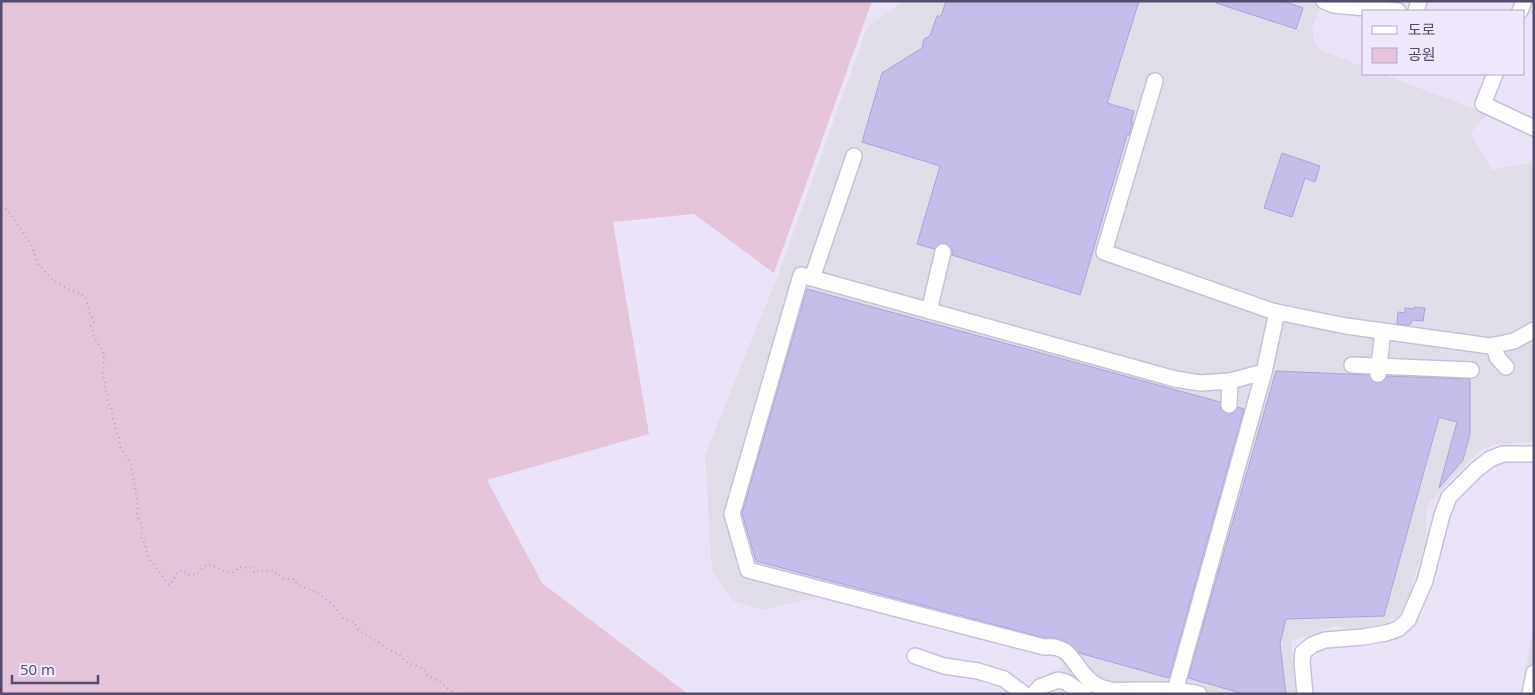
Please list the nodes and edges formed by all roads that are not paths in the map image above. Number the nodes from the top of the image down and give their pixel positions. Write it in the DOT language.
graph roads {
  1 [pos="1329,3"];
  2 [pos="1389,10"];
  3 [pos="1495,75"];
  4 [pos="1155,81"];
  5 [pos="1534,128"];
  6 [pos="854,156"];
  7 [pos="943,252"];
  8 [pos="812,278"];
  9 [pos="929,310"];
  10 [pos="1277,312"];
  11 [pos="1534,330"];
  12 [pos="1383,331"];
  13 [pos="1494,345"];
  14 [pos="1352,365"];
  15 [pos="1506,368"];
  16 [pos="1471,370"];
  17 [pos="1378,371"];
  18 [pos="1264,372"];
  19 [pos="1230,381"];
  20 [pos="1229,405"];
  21 [pos="1534,454"];
  22 [pos="915,656"];
  23 [pos="1534,673"];
  24 [pos="1531,690"];
  25 [pos="1175,691"];
  26 [pos="1024,694"];
  27 [pos="1034,694"];
  28 [pos="1084,694"];
  29 [pos="1200,694"];
  30 [pos="1305,694"];
  1 -- 2 [label="street"];
  3 -- 5 [label="street"];
  4 -- 10 [label="street"];
  6 -- 8 [label="street"];
  7 -- 9 [label="street"];
  8 -- 9 [label="street"];
  8 -- 25 [label="street"];
  9 -- 19 [label="street"];
  10 -- 12 [label="street"];
  10 -- 18 [label="street"];
  11 -- 13 [label="street"];
  12 -- 13 [label="street"];
  12 -- 17 [label="street"];
  13 -- 15 [label="street"];
  14 -- 17 [label="street"];
  16 -- 17 [label="street"];
  18 -- 19 [label="street"];
  18 -- 25 [label="street"];
  19 -- 20 [label="street"];
  21 -- 30 [label="street"];
  22 -- 26 [label="street"];
  23 -- 24 [label="street"];
  25 -- 29 [label="street"];
  27 -- 28 [label="street"];
}
